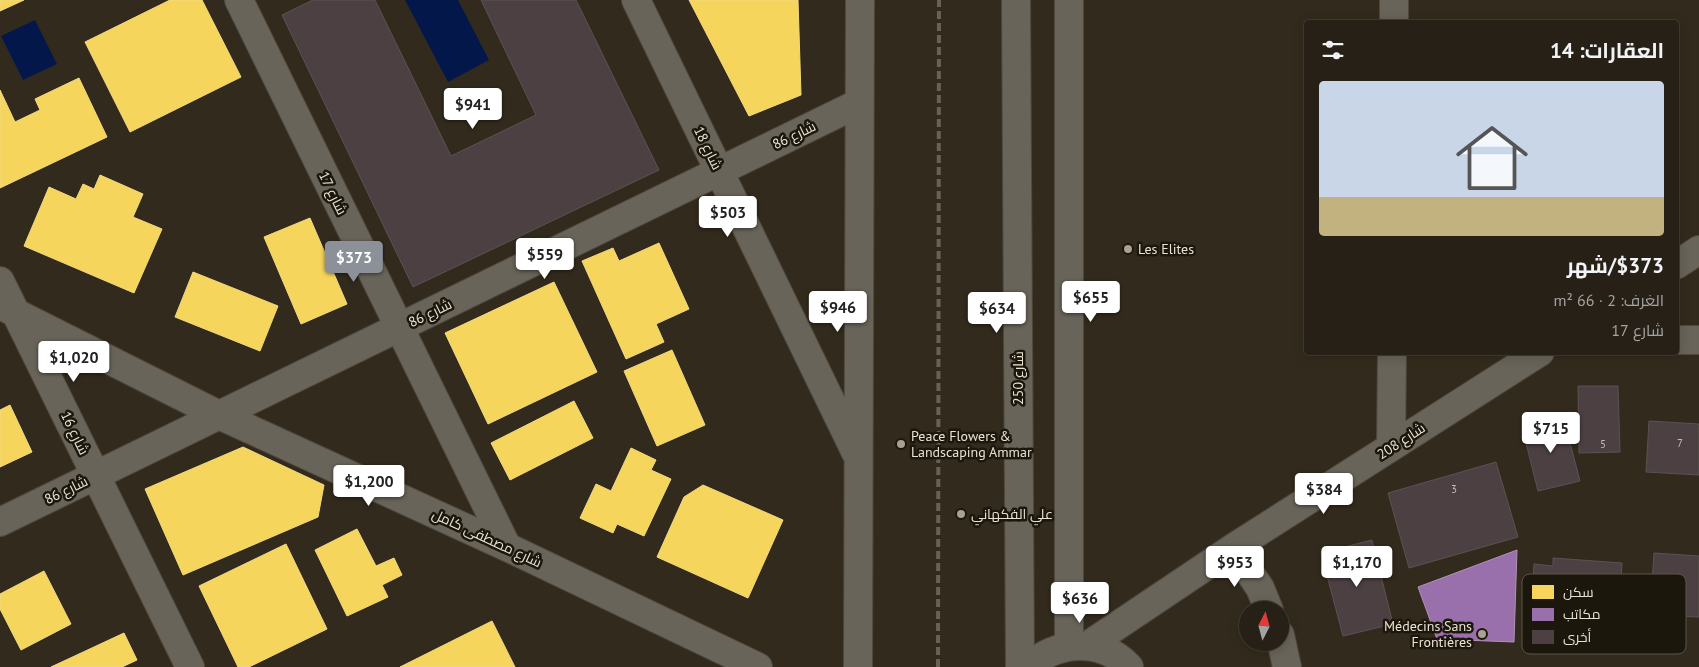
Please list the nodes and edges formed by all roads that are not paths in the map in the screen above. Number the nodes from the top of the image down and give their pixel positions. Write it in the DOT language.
graph roads {
  1 [pos="238,0"];
  2 [pos="636,0"];
  3 [pos="860,0"];
  4 [pos="1016,0"];
  5 [pos="1069,0"];
  6 [pos="1394,0"];
  7 [pos="1394,20"];
  8 [pos="860,103"];
  9 [pos="719,172"];
  10 [pos="1699,250"];
  11 [pos="1679,263"];
  12 [pos="0,281"];
  13 [pos="8,309"];
  14 [pos="399,328"];
  15 [pos="1679,340"];
  16 [pos="1699,340"];
  17 [pos="1392,355"];
  18 [pos="1535,355"];
  19 [pos="219,415"];
  20 [pos="1391,447"];
  21 [pos="859,458"];
  22 [pos="96,476"];
  23 [pos="0,522"];
  24 [pos="507,547"];
  25 [pos="1233,548"];
  26 [pos="1266,601"];
  27 [pos="1078,646"];
  28 [pos="1284,651"];
  29 [pos="190,667"];
  30 [pos="758,667"];
  31 [pos="858,667"];
  32 [pos="1020,667"];
  33 [pos="1028,667"];
  34 [pos="1129,667"];
  35 [pos="1287,667"];
  1 -- 14 [label="street, شارع 17"];
  2 -- 9 [label="street, شارع 18"];
  3 -- 8 [label="street"];
  4 -- 32 [label="street, شارع 250"];
  5 -- 27 [label="street"];
  6 -- 7 [label="street"];
  8 -- 9 [label="street, شارع 86"];
  8 -- 21 [label="street"];
  9 -- 14 [label="street, شارع 86"];
  9 -- 21 [label="street, شارع 18"];
  10 -- 11 [label="street"];
  12 -- 13 [label="street, شارع 16"];
  13 -- 19 [label="street, شارع مصطفى كامل"];
  13 -- 22 [label="street, شارع 16"];
  14 -- 19 [label="street, شارع 86"];
  14 -- 24 [label="street, شارع 17"];
  15 -- 16 [label="street"];
  17 -- 20 [label="street"];
  18 -- 20 [label="street, شارع 208"];
  19 -- 22 [label="street, شارع 86"];
  19 -- 24 [label="street, شارع مصطفى كامل"];
  20 -- 25 [label="street, شارع 208"];
  21 -- 31 [label="street"];
  22 -- 23 [label="street, شارع 86"];
  22 -- 29 [label="street, شارع 16"];
  24 -- 30 [label="street, شارع مصطفى كامل"];
  25 -- 26 [label="street"];
  25 -- 27 [label="street, شارع 208"];
  27 -- 33 [label="street, شارع 208"];
  27 -- 34 [label="street"];
  28 -- 35 [label="street"];
}
